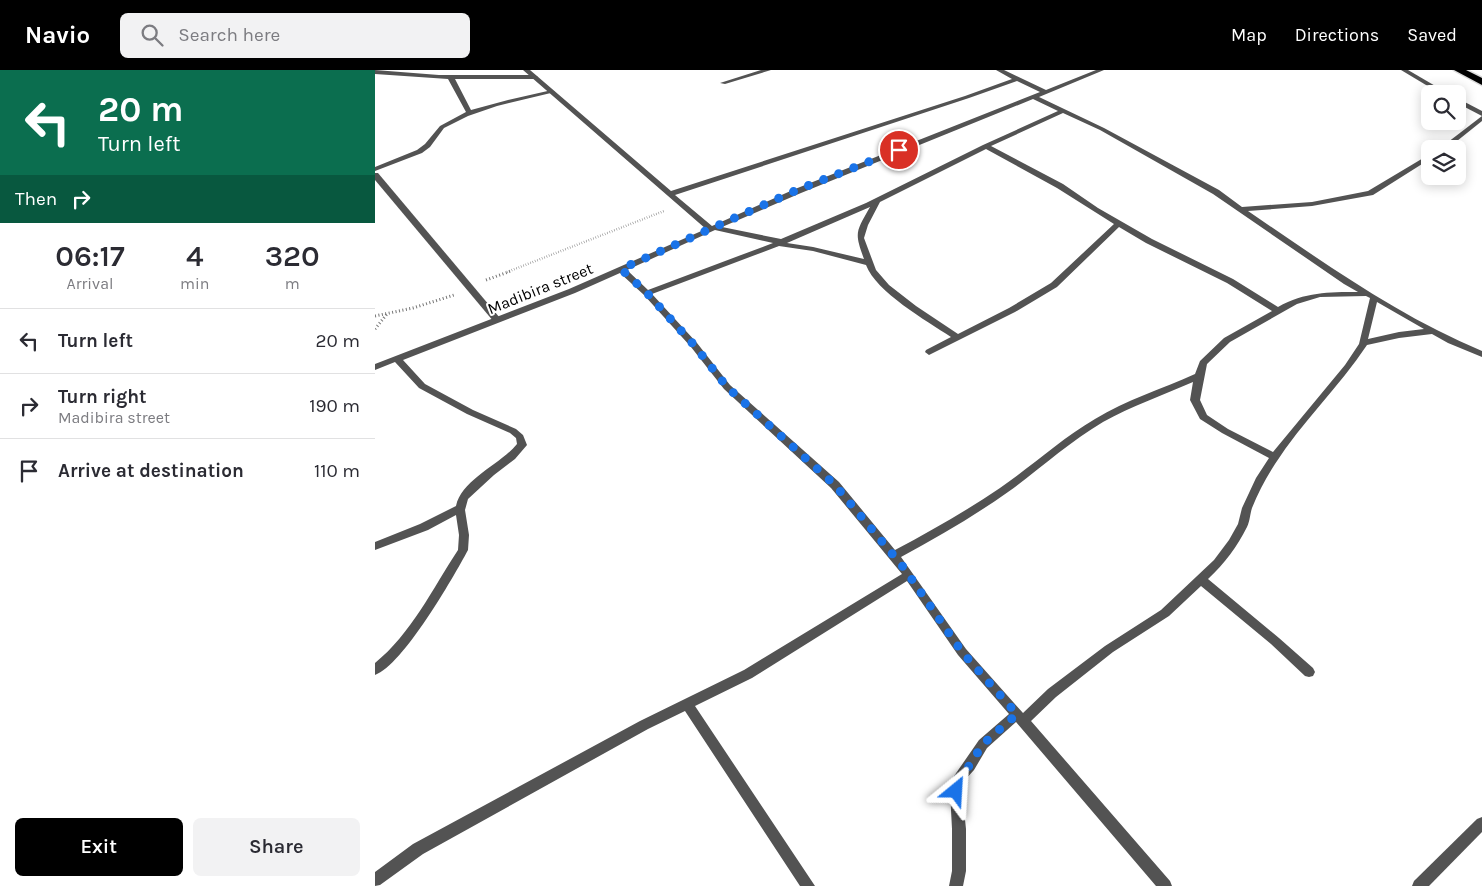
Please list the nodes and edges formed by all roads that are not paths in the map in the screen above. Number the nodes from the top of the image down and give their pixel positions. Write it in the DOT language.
graph roads {
  1 [pos="424,70"];
  2 [pos="526,70"];
  3 [pos="768,70"];
  4 [pos="999,70"];
  5 [pos="1101,70"];
  6 [pos="1404,70"];
  7 [pos="1459,70"];
  8 [pos="375,72"];
  9 [pos="411,75"];
  10 [pos="535,77"];
  11 [pos="451,78"];
  12 [pos="1017,78"];
  13 [pos="1482,82"];
  14 [pos="723,83"];
  15 [pos="1430,85"];
  16 [pos="552,92"];
  17 [pos="1045,92"];
  18 [pos="1033,96"];
  19 [pos="1466,105"];
  20 [pos="1063,111"];
  21 [pos="470,114"];
  22 [pos="1482,114"];
  23 [pos="1482,118"];
  24 [pos="1454,140"];
  25 [pos="985,146"];
  26 [pos="1421,161"];
  27 [pos="375,169"];
  28 [pos="375,174"];
  29 [pos="670,194"];
  30 [pos="878,200"];
  31 [pos="1240,208"];
  32 [pos="1119,223"];
  33 [pos="713,228"];
  34 [pos="781,243"];
  35 [pos="869,263"];
  36 [pos="621,269"];
  37 [pos="647,293"];
  38 [pos="1371,295"];
  39 [pos="1278,311"];
  40 [pos="497,320"];
  41 [pos="1433,331"];
  42 [pos="957,337"];
  43 [pos="1364,342"];
  44 [pos="929,352"];
  45 [pos="1480,355"];
  46 [pos="397,359"];
  47 [pos="375,367"];
  48 [pos="1199,376"];
  49 [pos="1275,457"];
  50 [pos="460,508"];
  51 [pos="375,546"];
  52 [pos="895,556"];
  53 [pos="909,575"];
  54 [pos="1201,579"];
  55 [pos="375,670"];
  56 [pos="1309,672"];
  57 [pos="687,704"];
  58 [pos="1020,718"];
  59 [pos="1482,823"];
  60 [pos="375,880"];
  61 [pos="808,886"];
  62 [pos="956,886"];
  63 [pos="1165,886"];
  64 [pos="1419,886"];
  1 -- 9 [label="street"];
  2 -- 10 [label="street"];
  3 -- 14 [label="street"];
  4 -- 12 [label="street"];
  5 -- 17 [label="street, Madibira street"];
  6 -- 15 [label="street"];
  7 -- 13 [label="highway"];
  8 -- 9 [label="street"];
  9 -- 11 [label="street"];
  10 -- 11 [label="street"];
  10 -- 16 [label="street"];
  11 -- 21 [label="street"];
  12 -- 17 [label="street"];
  12 -- 29 [label="street"];
  16 -- 21 [label="street"];
  16 -- 29 [label="street"];
  17 -- 18 [label="street, Madibira street"];
  18 -- 20 [label="street"];
  18 -- 33 [label="street, Madibira street"];
  19 -- 22 [label="street"];
  20 -- 25 [label="street"];
  20 -- 31 [label="street"];
  21 -- 27 [label="street"];
  23 -- 24 [label="street"];
  25 -- 30 [label="street"];
  25 -- 32 [label="street"];
  26 -- 31 [label="street"];
  28 -- 40 [label="street"];
  29 -- 33 [label="street"];
  30 -- 34 [label="street"];
  30 -- 35 [label="street"];
  31 -- 38 [label="street"];
  32 -- 39 [label="street"];
  32 -- 42 [label="street"];
  33 -- 34 [label="street"];
  33 -- 36 [label="street, Madibira street"];
  34 -- 35 [label="street"];
  34 -- 37 [label="street"];
  35 -- 42 [label="street"];
  36 -- 37 [label="street"];
  36 -- 40 [label="street, Madibira street"];
  37 -- 52 [label="street"];
  38 -- 39 [label="street"];
  38 -- 41 [label="street"];
  38 -- 43 [label="street"];
  39 -- 48 [label="street"];
  40 -- 46 [label="street, Madibira street"];
  41 -- 43 [label="street"];
  41 -- 45 [label="street"];
  42 -- 44 [label="street"];
  43 -- 49 [label="street"];
  46 -- 47 [label="street, Madibira street"];
  46 -- 50 [label="street"];
  48 -- 49 [label="street"];
  48 -- 52 [label="street"];
  49 -- 54 [label="street"];
  50 -- 51 [label="street"];
  50 -- 55 [label="street"];
  52 -- 53 [label="street"];
  53 -- 57 [label="street"];
  53 -- 58 [label="street"];
  54 -- 56 [label="street"];
  54 -- 58 [label="street"];
  57 -- 60 [label="street"];
  57 -- 61 [label="street"];
  58 -- 62 [label="street"];
  58 -- 63 [label="street"];
  59 -- 64 [label="street"];
}
